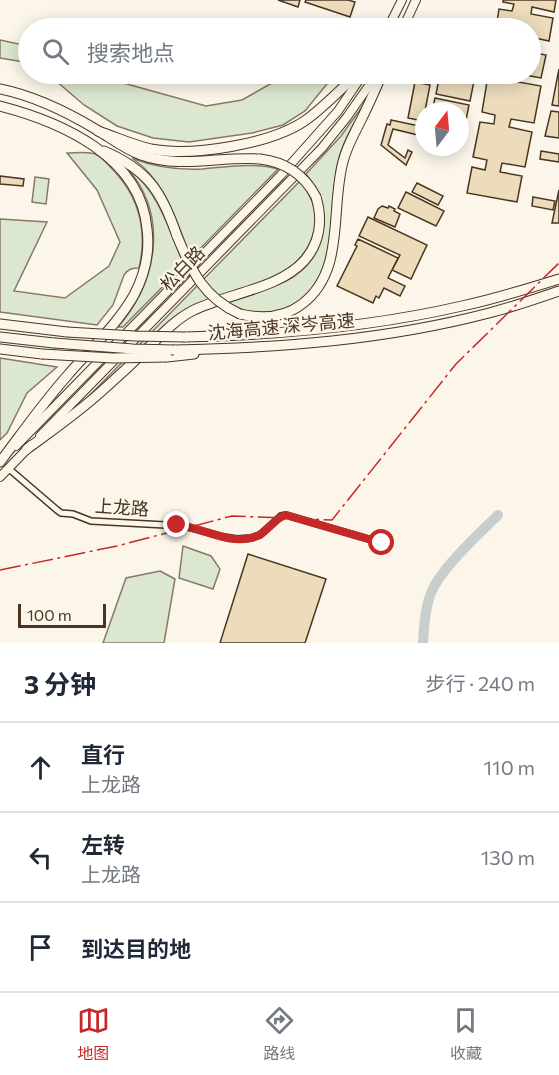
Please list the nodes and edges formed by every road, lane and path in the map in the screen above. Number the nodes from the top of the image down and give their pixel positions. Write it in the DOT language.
graph roads {
  1 [pos="402,0"];
  2 [pos="416,0"];
  3 [pos="393,18"];
  4 [pos="407,18"];
  5 [pos="346,84"];
  6 [pos="356,84"];
  7 [pos="370,84"];
  8 [pos="378,84"];
  9 [pos="0,90"];
  10 [pos="0,106"];
  11 [pos="99,131"];
  12 [pos="91,145"];
  13 [pos="559,279"];
  14 [pos="559,291"];
  15 [pos="0,323"];
  16 [pos="0,337"];
  17 [pos="0,349"];
  18 [pos="170,353"];
  19 [pos="27,449"];
  20 [pos="0,462"];
  21 [pos="8,468"];
  22 [pos="0,477"];
  23 [pos="382,543"];
  1 -- 3 [label="main road"];
  2 -- 4 [label="main road"];
  5 -- 11 [label="highway"];
  6 -- 20 [label="main road, 松白路"];
  7 -- 19 [label="main road, 松白路"];
  8 -- 12 [label="highway, bridge"];
  9 -- 11 [label="highway"];
  10 -- 12 [label="highway"];
  11 -- 19 [label="highway, bridge"];
  12 -- 20 [label="highway"];
  13 -- 15 [label="highway, 沈海高速 深岑高速, bridge"];
  14 -- 18 [label="highway, 沈海高速 深岑高速"];
  16 -- 18 [label="highway, bridge"];
  17 -- 18 [label="highway, bridge"];
  19 -- 21 [label="main road, 松白路"];
  21 -- 22 [label="main road, 松白路"];
  21 -- 23 [label="street, 上龙路"];
}
